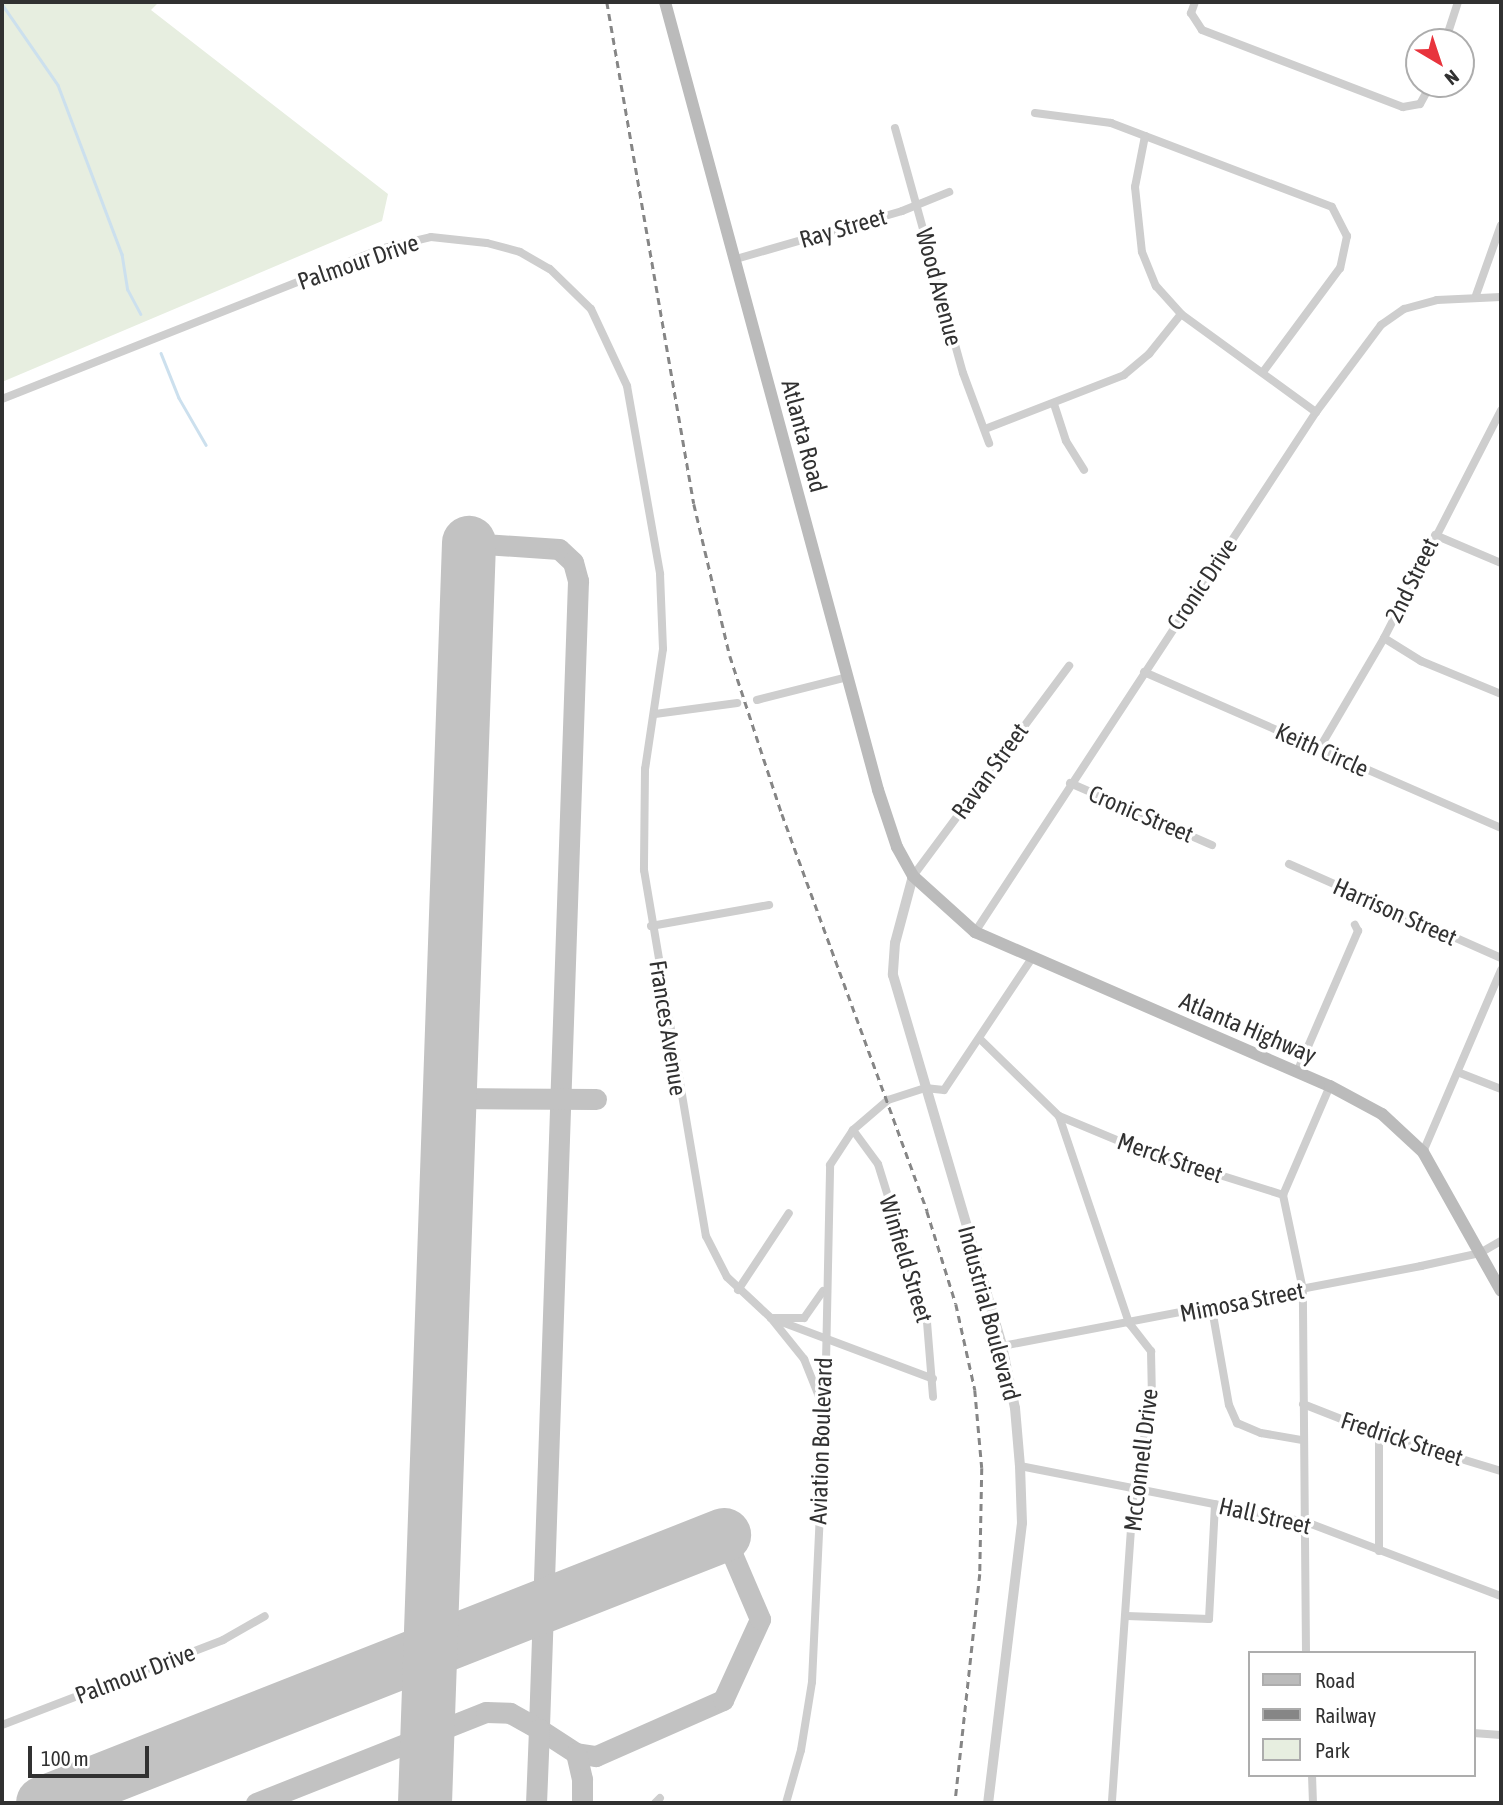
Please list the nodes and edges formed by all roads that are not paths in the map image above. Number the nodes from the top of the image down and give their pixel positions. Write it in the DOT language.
graph roads {
  1 [pos="666,2"];
  2 [pos="1195,2"];
  3 [pos="1458,2"];
  4 [pos="1450,28"];
  5 [pos="1423,98"];
  6 [pos="1035,113"];
  7 [pos="895,128"];
  8 [pos="1145,136"];
  9 [pos="949,192"];
  10 [pos="917,205"];
  11 [pos="1501,225"];
  12 [pos="736,259"];
  13 [pos="1501,297"];
  14 [pos="1475,298"];
  15 [pos="1181,314"];
  16 [pos="1263,372"];
  17 [pos="2,399"];
  18 [pos="1054,404"];
  19 [pos="1501,410"];
  20 [pos="1316,412"];
  21 [pos="985,429"];
  22 [pos="989,443"];
  23 [pos="1084,470"];
  24 [pos="1434,535"];
  25 [pos="1501,563"];
  26 [pos="1384,638"];
  27 [pos="1069,666"];
  28 [pos="1144,672"];
  29 [pos="847,677"];
  30 [pos="1501,694"];
  31 [pos="757,700"];
  32 [pos="737,703"];
  33 [pos="655,714"];
  34 [pos="1319,749"];
  35 [pos="1070,783"];
  36 [pos="1501,828"];
  37 [pos="1212,845"];
  38 [pos="1289,864"];
  39 [pos="913,876"];
  40 [pos="769,905"];
  41 [pos="1355,925"];
  42 [pos="651,926"];
  43 [pos="975,932"];
  44 [pos="1032,958"];
  45 [pos="1501,958"];
  46 [pos="1501,970"];
  47 [pos="980,1039"];
  48 [pos="1297,1072"];
  49 [pos="1460,1073"];
  50 [pos="1331,1086"];
  51 [pos="925,1088"];
  52 [pos="1501,1089"];
  53 [pos="1059,1116"];
  54 [pos="853,1130"];
  55 [pos="1423,1152"];
  56 [pos="1283,1195"];
  57 [pos="789,1213"];
  58 [pos="1501,1241"];
  59 [pos="1480,1252"];
  60 [pos="826,1285"];
  61 [pos="738,1290"];
  62 [pos="1303,1290"];
  63 [pos="1501,1291"];
  64 [pos="1212,1309"];
  65 [pos="771,1318"];
  66 [pos="1129,1322"];
  67 [pos="825,1335"];
  68 [pos="1002,1346"];
  69 [pos="933,1379"];
  70 [pos="933,1397"];
  71 [pos="1303,1404"];
  72 [pos="825,1410"];
  73 [pos="1379,1434"];
  74 [pos="1302,1440"];
  75 [pos="1020,1466"];
  76 [pos="1501,1471"];
  77 [pos="1134,1486"];
  78 [pos="1215,1504"];
  79 [pos="1306,1522"];
  80 [pos="1380,1551"];
  81 [pos="1501,1595"];
  82 [pos="265,1616"];
  83 [pos="1127,1616"];
  84 [pos="1306,1651"];
  85 [pos="2,1725"];
  86 [pos="1475,1734"];
  87 [pos="1501,1735"];
  88 [pos="1312,1777"];
  89 [pos="786,1803"];
  90 [pos="988,1803"];
  91 [pos="1112,1803"];
  92 [pos="1313,1803"];
  1 -- 12 [label="main road, Atlanta Road"];
  2 -- 5 [label="street"];
  3 -- 4 [label="street"];
  6 -- 8 [label="street"];
  7 -- 10 [label="street, Wood Avenue"];
  8 -- 15 [label="street"];
  8 -- 16 [label="street"];
  9 -- 10 [label="street, Ray Street"];
  10 -- 12 [label="street, Ray Street"];
  10 -- 21 [label="street, Wood Avenue"];
  11 -- 14 [label="street"];
  12 -- 29 [label="main road, Atlanta Road"];
  13 -- 14 [label="street, Cronic Drive"];
  14 -- 20 [label="street, Cronic Drive"];
  15 -- 16 [label="street"];
  15 -- 18 [label="street"];
  16 -- 20 [label="street"];
  17 -- 33 [label="street, Palmour Drive"];
  18 -- 21 [label="street"];
  18 -- 23 [label="street"];
  19 -- 24 [label="street, 2nd Street"];
  20 -- 28 [label="street, Cronic Drive"];
  21 -- 22 [label="street, Wood Avenue"];
  24 -- 25 [label="street"];
  24 -- 26 [label="street, 2nd Street"];
  26 -- 30 [label="street"];
  26 -- 34 [label="street, 2nd Street"];
  27 -- 39 [label="street, Ravan Street"];
  28 -- 34 [label="street, Keith Circle"];
  28 -- 35 [label="street, Cronic Drive"];
  29 -- 31 [label="street"];
  29 -- 39 [label="main road, Atlanta Road"];
  32 -- 33 [label="street"];
  33 -- 42 [label="street, Frances Avenue"];
  34 -- 36 [label="street, Keith Circle"];
  35 -- 37 [label="street, Cronic Street"];
  35 -- 43 [label="street, Cronic Drive"];
  38 -- 45 [label="street, Harrison Street"];
  39 -- 43 [label="main road, Atlanta Highway"];
  39 -- 51 [label="street, Industrial Boulevard"];
  40 -- 42 [label="street"];
  41 -- 48 [label="street"];
  42 -- 61 [label="street, Frances Avenue"];
  43 -- 44 [label="main road, Atlanta Highway"];
  44 -- 47 [label="street"];
  44 -- 48 [label="main road, Atlanta Highway"];
  46 -- 49 [label="street"];
  47 -- 51 [label="street"];
  47 -- 53 [label="street, McConnell Drive"];
  48 -- 50 [label="main road, Atlanta Highway"];
  49 -- 52 [label="street"];
  49 -- 55 [label="street"];
  50 -- 55 [label="main road, Atlanta Highway"];
  50 -- 56 [label="street"];
  51 -- 54 [label="street, Aviation Boulevard"];
  51 -- 68 [label="street, Industrial Boulevard"];
  53 -- 56 [label="street, Merck Street"];
  53 -- 66 [label="street, McConnell Drive"];
  54 -- 60 [label="street, Aviation Boulevard"];
  54 -- 69 [label="street, Winfield Street"];
  55 -- 59 [label="main road, Atlanta Highway"];
  56 -- 62 [label="street"];
  57 -- 61 [label="street"];
  58 -- 59 [label="street, Mimosa Street"];
  59 -- 62 [label="street, Mimosa Street"];
  59 -- 63 [label="main road, Atlanta Highway"];
  60 -- 65 [label="street"];
  60 -- 67 [label="street, Aviation Boulevard"];
  61 -- 65 [label="street, Frances Avenue"];
  62 -- 64 [label="street, Mimosa Street"];
  62 -- 71 [label="street"];
  64 -- 66 [label="street, Mimosa Street"];
  64 -- 74 [label="street"];
  65 -- 67 [label="street, Frances Avenue"];
  65 -- 72 [label="street, Frances Avenue"];
  66 -- 68 [label="street, Mimosa Street"];
  66 -- 77 [label="street, McConnell Drive"];
  67 -- 69 [label="street, Frances Avenue"];
  67 -- 72 [label="street, Aviation Boulevard"];
  68 -- 75 [label="street, Industrial Boulevard"];
  69 -- 70 [label="street, Winfield Street"];
  71 -- 73 [label="street, Fredrick Street"];
  71 -- 74 [label="street"];
  72 -- 89 [label="street, Aviation Boulevard"];
  73 -- 76 [label="street, Fredrick Street"];
  73 -- 80 [label="street"];
  74 -- 79 [label="street"];
  75 -- 77 [label="street, Hall Street"];
  75 -- 90 [label="street, Industrial Boulevard"];
  77 -- 78 [label="street, Hall Street"];
  77 -- 83 [label="street, McConnell Drive"];
  78 -- 79 [label="street, Hall Street"];
  78 -- 83 [label="street"];
  79 -- 80 [label="street, Hall Street"];
  79 -- 84 [label="street"];
  80 -- 81 [label="street, Hall Street"];
  82 -- 85 [label="street, Palmour Drive"];
  83 -- 91 [label="street, McConnell Drive"];
  86 -- 87 [label="street"];
  88 -- 92 [label="street"];
}
